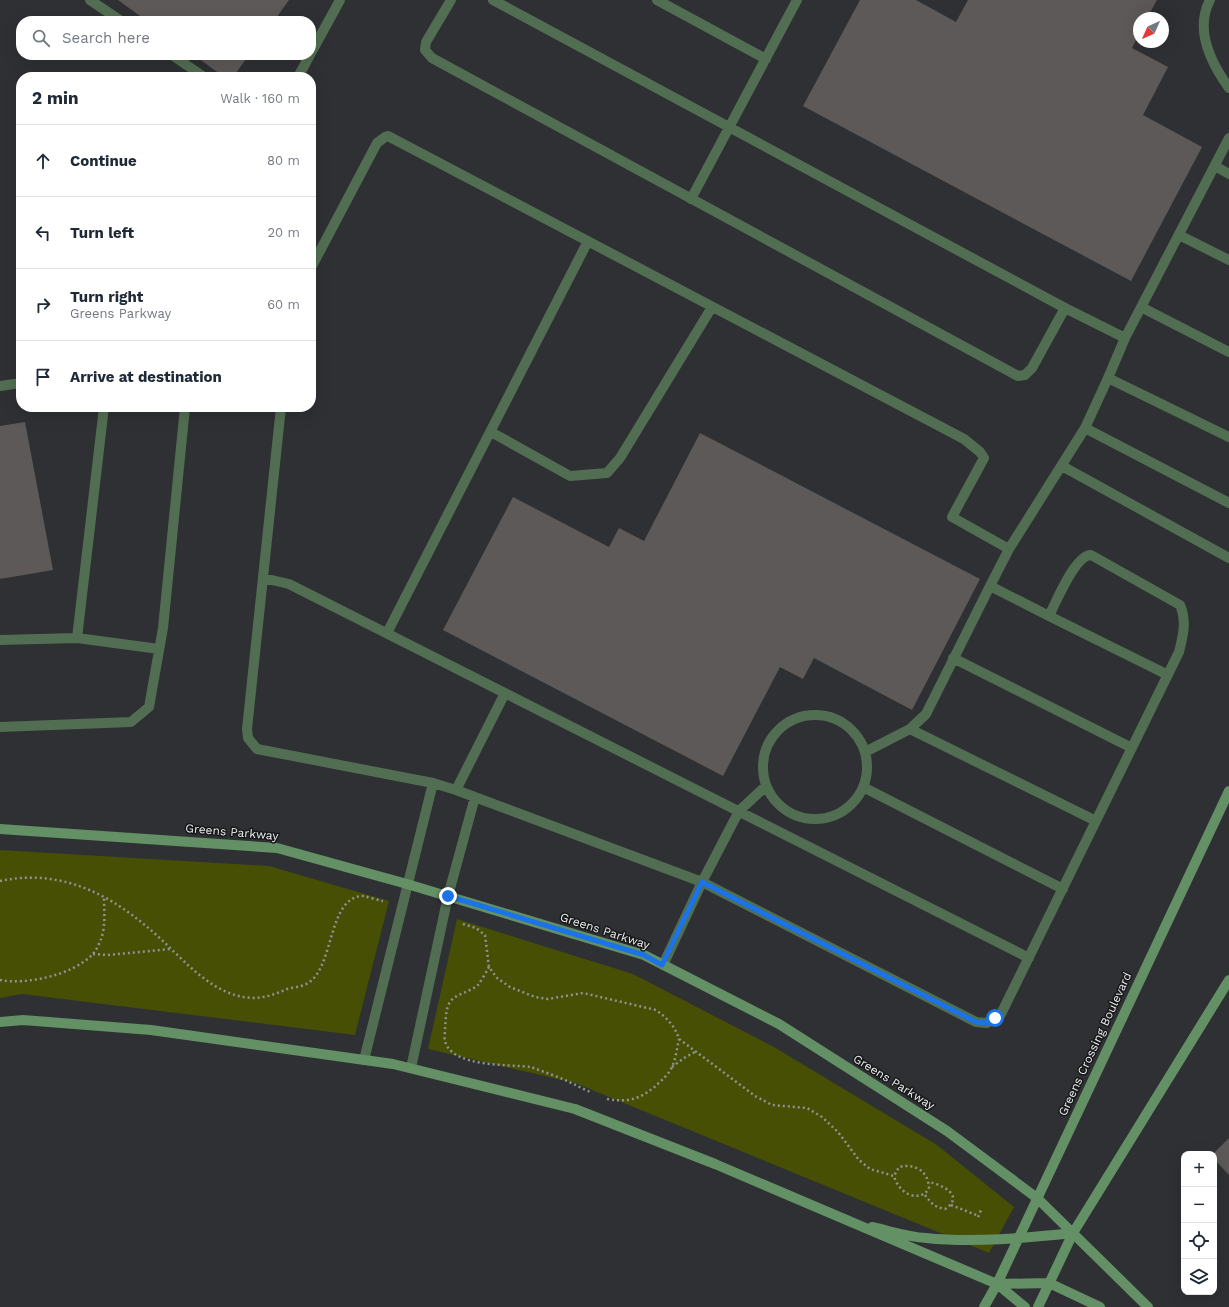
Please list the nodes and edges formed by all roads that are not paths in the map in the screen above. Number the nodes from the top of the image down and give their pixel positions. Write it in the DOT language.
graph roads {
  1 [pos="90,0"];
  2 [pos="340,0"];
  3 [pos="451,0"];
  4 [pos="493,0"];
  5 [pos="657,0"];
  6 [pos="797,0"];
  7 [pos="1210,0"];
  8 [pos="114,16"];
  9 [pos="316,43"];
  10 [pos="766,59"];
  11 [pos="179,60"];
  12 [pos="307,60"];
  13 [pos="197,72"];
  14 [pos="301,72"];
  15 [pos="1229,88"];
  16 [pos="730,127"];
  17 [pos="1229,138"];
  18 [pos="1215,166"];
  19 [pos="1229,174"];
  20 [pos="691,200"];
  21 [pos="1179,235"];
  22 [pos="588,241"];
  23 [pos="316,259"];
  24 [pos="1229,260"];
  25 [pos="712,307"];
  26 [pos="1141,307"];
  27 [pos="1065,308"];
  28 [pos="1125,338"];
  29 [pos="1229,352"];
  30 [pos="1108,378"];
  31 [pos="16,384"];
  32 [pos="0,386"];
  33 [pos="103,412"];
  34 [pos="185,412"];
  35 [pos="280,412"];
  36 [pos="1085,428"];
  37 [pos="491,432"];
  38 [pos="1229,437"];
  39 [pos="1062,466"];
  40 [pos="1229,503"];
  41 [pos="1009,549"];
  42 [pos="1229,558"];
  43 [pos="263,578"];
  44 [pos="990,586"];
  45 [pos="1049,616"];
  46 [pos="387,633"];
  47 [pos="77,638"];
  48 [pos="0,640"];
  49 [pos="159,649"];
  50 [pos="953,658"];
  51 [pos="1168,675"];
  52 [pos="505,693"];
  53 [pos="0,727"];
  54 [pos="910,730"];
  55 [pos="1132,748"];
  56 [pos="865,752"];
  57 [pos="433,783"];
  58 [pos="766,786"];
  59 [pos="863,787"];
  60 [pos="456,790"];
  61 [pos="1229,791"];
  62 [pos="475,797"];
  63 [pos="739,811"];
  64 [pos="1096,821"];
  65 [pos="0,829"];
  66 [pos="702,882"];
  67 [pos="407,884"];
  68 [pos="1063,889"];
  69 [pos="448,896"];
  70 [pos="1029,958"];
  71 [pos="662,965"];
  72 [pos="1229,980"];
  73 [pos="0,1022"];
  74 [pos="364,1060"];
  75 [pos="411,1068"];
  76 [pos="1037,1198"];
  77 [pos="850,1222"];
  78 [pos="1073,1234"];
  79 [pos="1018,1238"];
  80 [pos="1049,1283"];
  81 [pos="997,1284"];
  82 [pos="984,1307"];
  83 [pos="1025,1307"];
  84 [pos="1038,1307"];
  85 [pos="1100,1307"];
  86 [pos="1148,1307"];
  1 -- 8 [label="lane"];
  2 -- 9 [label="lane"];
  3 -- 20 [label="lane"];
  4 -- 16 [label="lane"];
  5 -- 10 [label="lane"];
  6 -- 10 [label="lane"];
  7 -- 15 [label="lane"];
  10 -- 16 [label="lane"];
  11 -- 13 [label="lane"];
  12 -- 14 [label="lane"];
  16 -- 20 [label="lane"];
  16 -- 27 [label="lane"];
  17 -- 18 [label="lane"];
  18 -- 19 [label="lane"];
  18 -- 21 [label="lane"];
  20 -- 27 [label="lane"];
  21 -- 24 [label="lane"];
  21 -- 26 [label="lane"];
  22 -- 23 [label="lane"];
  22 -- 25 [label="lane"];
  22 -- 37 [label="lane"];
  25 -- 37 [label="lane"];
  25 -- 41 [label="lane"];
  26 -- 28 [label="lane"];
  26 -- 29 [label="lane"];
  27 -- 28 [label="lane"];
  28 -- 30 [label="lane"];
  30 -- 36 [label="lane"];
  30 -- 38 [label="lane"];
  31 -- 32 [label="lane"];
  33 -- 47 [label="lane"];
  34 -- 49 [label="lane"];
  35 -- 43 [label="lane"];
  36 -- 39 [label="lane"];
  36 -- 40 [label="lane"];
  37 -- 46 [label="lane"];
  39 -- 41 [label="lane"];
  39 -- 42 [label="lane"];
  41 -- 44 [label="lane"];
  43 -- 46 [label="lane"];
  43 -- 57 [label="lane"];
  44 -- 45 [label="lane"];
  44 -- 50 [label="lane"];
  45 -- 51 [label="lane"];
  45 -- 51 [label="lane"];
  46 -- 52 [label="lane"];
  47 -- 48 [label="lane"];
  47 -- 49 [label="lane"];
  49 -- 53 [label="lane"];
  50 -- 54 [label="lane"];
  50 -- 55 [label="lane"];
  51 -- 55 [label="lane"];
  52 -- 60 [label="lane"];
  52 -- 63 [label="lane"];
  54 -- 56 [label="lane"];
  54 -- 64 [label="lane"];
  55 -- 64 [label="lane"];
  56 -- 58 [label="lane"];
  56 -- 59 [label="lane"];
  57 -- 60 [label="lane"];
  57 -- 67 [label="lane"];
  58 -- 59 [label="lane"];
  58 -- 63 [label="lane"];
  59 -- 68 [label="lane"];
  60 -- 62 [label="lane"];
  61 -- 76 [label="street, Greens Crossing Boulevard"];
  62 -- 66 [label="lane"];
  62 -- 69 [label="lane"];
  63 -- 66 [label="lane"];
  63 -- 70 [label="lane"];
  64 -- 68 [label="lane"];
  65 -- 67 [label="street, Greens Parkway"];
  66 -- 70 [label="lane"];
  66 -- 71 [label="lane"];
  67 -- 69 [label="street, Greens Parkway"];
  67 -- 74 [label="lane"];
  68 -- 70 [label="lane"];
  69 -- 71 [label="street, Greens Parkway"];
  69 -- 75 [label="lane"];
  71 -- 76 [label="street, Greens Parkway"];
  72 -- 78 [label="street"];
  73 -- 74 [label="street"];
  74 -- 75 [label="street"];
  75 -- 77 [label="street"];
  76 -- 78 [label="street, Greens Parkway"];
  76 -- 79 [label="street, Greens Crossing Boulevard"];
  77 -- 79 [label="street"];
  77 -- 81 [label="street"];
  78 -- 79 [label="street"];
  78 -- 80 [label="street"];
  78 -- 86 [label="street, Greens Parkway"];
  79 -- 81 [label="street, Greens Crossing Boulevard"];
  80 -- 81 [label="street"];
  80 -- 84 [label="street"];
  80 -- 85 [label="street"];
  81 -- 82 [label="street, Greens Crossing Boulevard"];
  81 -- 83 [label="street"];
}
